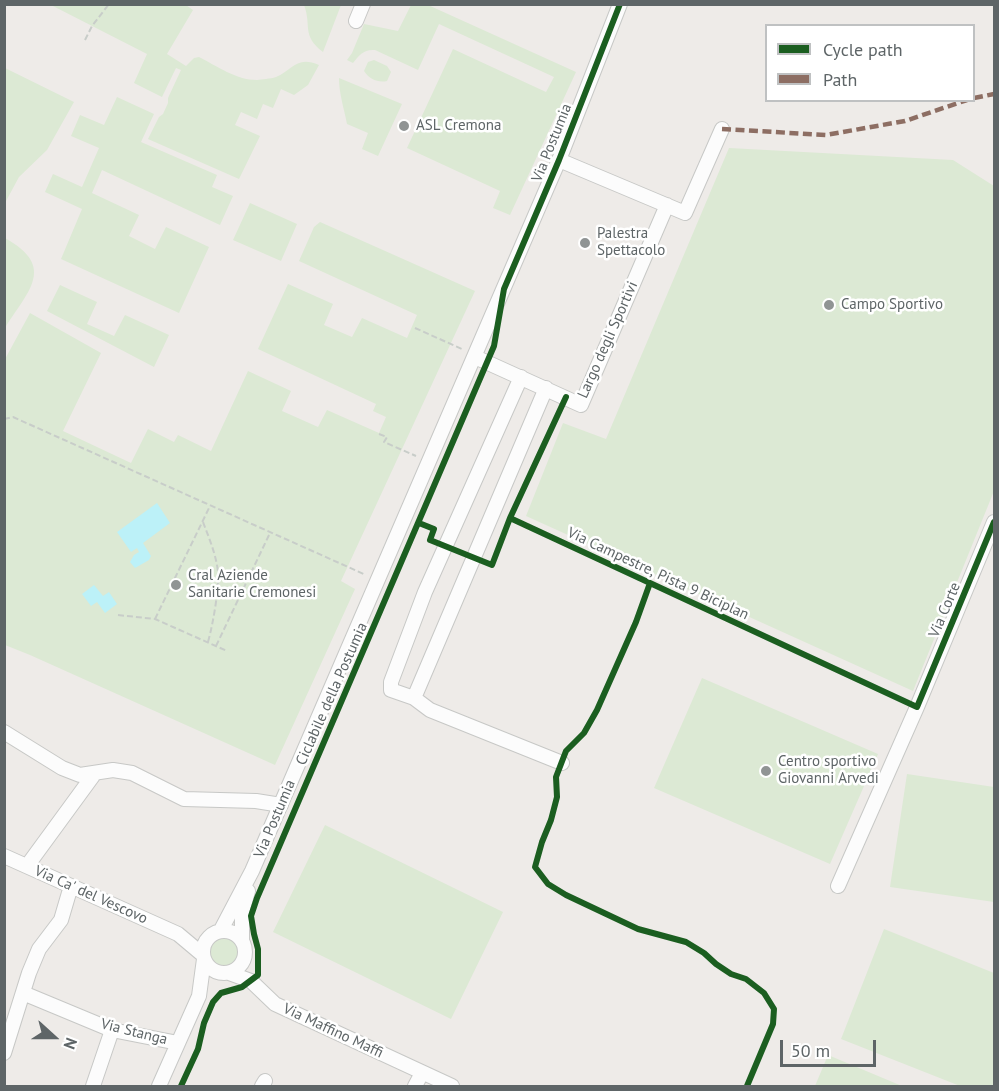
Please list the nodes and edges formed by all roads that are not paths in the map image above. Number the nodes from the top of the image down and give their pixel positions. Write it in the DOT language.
graph roads {
  1 [pos="363,4"];
  2 [pos="620,4"];
  3 [pos="356,21"];
  4 [pos="722,129"];
  5 [pos="559,160"];
  6 [pos="667,205"];
  7 [pos="471,354"];
  8 [pos="521,377"];
  9 [pos="546,388"];
  10 [pos="994,522"];
  11 [pos="414,698"];
  12 [pos="4,732"];
  13 [pos="562,763"];
  14 [pos="95,773"];
  15 [pos="281,805"];
  16 [pos="4,856"];
  17 [pos="27,866"];
  18 [pos="252,871"];
  19 [pos="71,886"];
  20 [pos="838,886"];
  21 [pos="217,932"];
  22 [pos="178,934"];
  23 [pos="242,939"];
  24 [pos="204,957"];
  25 [pos="245,957"];
  26 [pos="226,973"];
  27 [pos="250,981"];
  28 [pos="23,993"];
  29 [pos="200,996"];
  30 [pos="112,1030"];
  31 [pos="178,1043"];
  32 [pos="4,1053"];
  33 [pos="422,1073"];
  34 [pos="93,1086"];
  35 [pos="159,1086"];
  36 [pos="415,1086"];
  37 [pos="452,1086"];
  1 -- 3 [label="street"];
  2 -- 5 [label="street, Via Postumia"];
  4 -- 6 [label="street"];
  5 -- 6 [label="street"];
  5 -- 7 [label="street, Via Postumia"];
  6 -- 9 [label="street, Largo degli Sportivi"];
  7 -- 8 [label="street, Largo degli Sportivi"];
  7 -- 15 [label="street, Via Postumia"];
  8 -- 9 [label="street, Largo degli Sportivi"];
  8 -- 11 [label="street"];
  9 -- 11 [label="street"];
  10 -- 20 [label="street, Via Corte"];
  11 -- 13 [label="street"];
  12 -- 14 [label="street"];
  14 -- 15 [label="street"];
  14 -- 17 [label="street"];
  15 -- 18 [label="street, Via Postumia"];
  16 -- 17 [label="street, Via Ca' del Vescovo"];
  17 -- 19 [label="street, Via Ca' del Vescovo"];
  18 -- 21 [label="street, Via Postumia"];
  18 -- 23 [label="street, Via Postumia"];
  19 -- 22 [label="street, Via Ca' del Vescovo"];
  19 -- 28 [label="street"];
  21 -- 22 [label="street, Via Ca' del Vescovo"];
  21 -- 23 [label="street"];
  21 -- 24 [label="street, Via Postumia"];
  22 -- 24 [label="street, Via Ca' del Vescovo"];
  23 -- 25 [label="street, Via Postumia"];
  24 -- 26 [label="street"];
  24 -- 29 [label="street, Via Postumia"];
  25 -- 26 [label="street"];
  25 -- 27 [label="street"];
  26 -- 27 [label="street, Via Maffino Maffi"];
  26 -- 29 [label="street"];
  27 -- 33 [label="street, Via Maffino Maffi"];
  28 -- 30 [label="street, Via Stanga"];
  28 -- 32 [label="street"];
  29 -- 31 [label="street, Via Postumia"];
  30 -- 31 [label="street, Via Stanga"];
  30 -- 34 [label="street"];
  31 -- 35 [label="street, Via Postumia"];
  33 -- 36 [label="street"];
  33 -- 37 [label="street, Via Maffino Maffi"];
}
